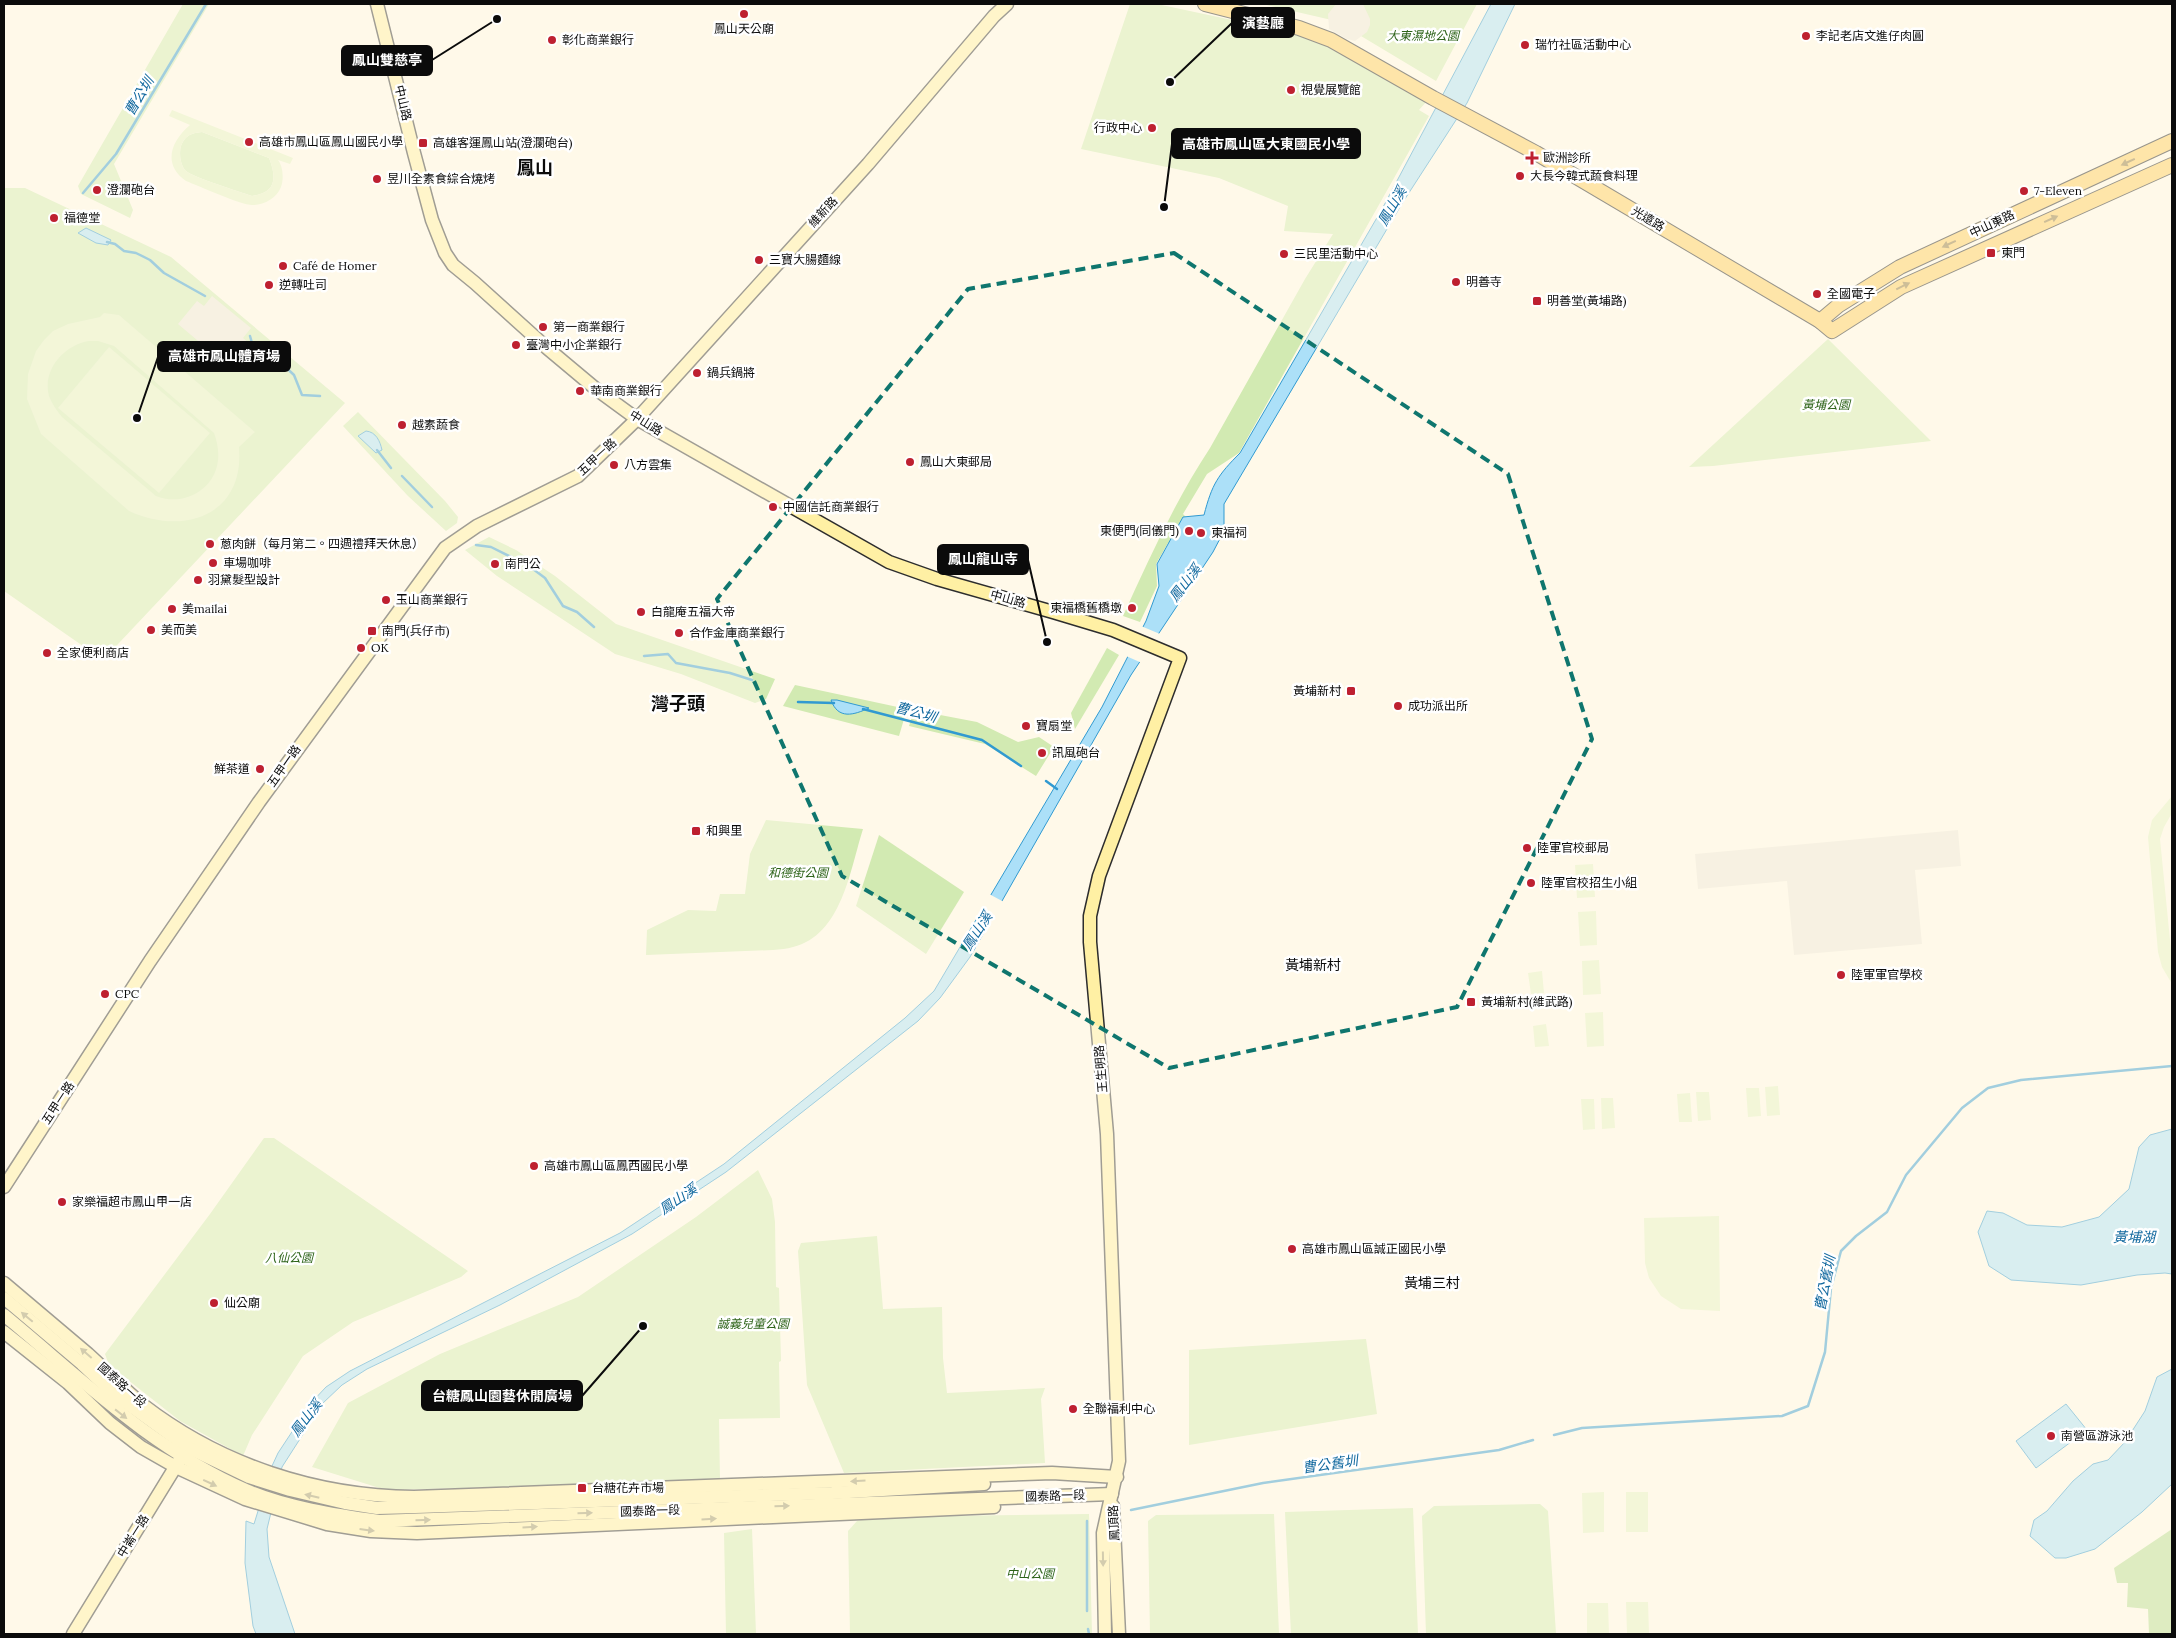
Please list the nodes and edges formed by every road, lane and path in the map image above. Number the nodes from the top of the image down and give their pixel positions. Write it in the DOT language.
graph roads {
  1 [pos="378,4"];
  2 [pos="1007,4"];
  3 [pos="1205,4"];
  4 [pos="2172,141"];
  5 [pos="2172,165"];
  6 [pos="1820,321"];
  7 [pos="1832,331"];
  8 [pos="637,419"];
  9 [pos="1180,658"];
  10 [pos="4,1187"];
  11 [pos="4,1283"];
  12 [pos="4,1298"];
  13 [pos="4,1315"];
  14 [pos="4,1332"];
  15 [pos="184,1452"];
  16 [pos="1117,1477"];
  17 [pos="1112,1494"];
  18 [pos="290,1497"];
  19 [pos="74,1634"];
  20 [pos="1105,1634"];
  21 [pos="1119,1634"];
  1 -- 8 [label="street, 中山路"];
  2 -- 8 [label="street, 維新路"];
  3 -- 6 [label="main road, 光遠路"];
  4 -- 6 [label="main road, 中山東路, one-way"];
  7 -- 5 [label="main road, 中山東路, one-way"];
  6 -- 7 [label="main road, 光遠路"];
  8 -- 9 [label="street, 中山路"];
  8 -- 10 [label="street, 五甲一路"];
  9 -- 16 [label="street, 王生明路"];
  15 -- 11 [label="street, 國泰路一段, one-way"];
  15 -- 12 [label="street, 國泰路一段, one-way"];
  13 -- 15 [label="street, 國泰路一段, one-way"];
  14 -- 15 [label="street, 國泰路一段"];
  15 -- 18 [label="street, 國泰路一段"];
  15 -- 18 [label="street, 國泰路一段, one-way"];
  15 -- 19 [label="street, 中崙一路"];
  16 -- 17 [label="street, 王生明路"];
  16 -- 18 [label="street, 國泰路一段, one-way"];
  18 -- 17 [label="street, 國泰路一段, one-way"];
  17 -- 20 [label="street, 鳳頂路, one-way"];
  17 -- 21 [label="street, 鳳頂路"];
}
